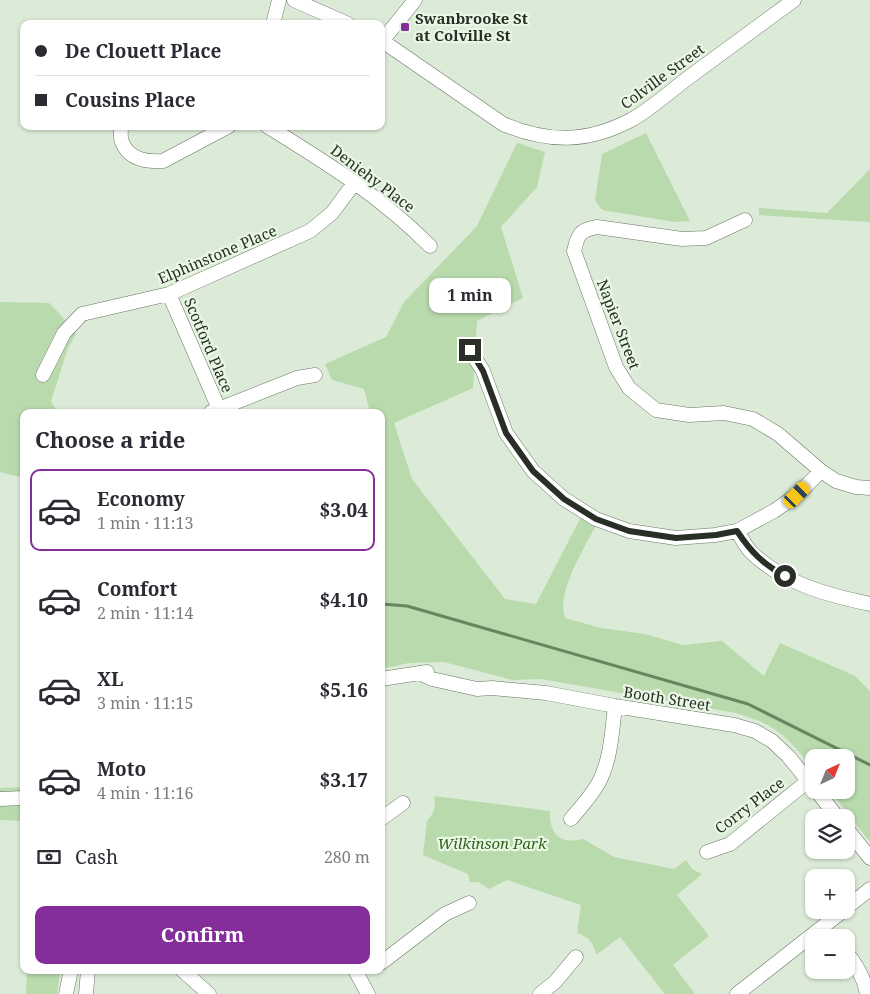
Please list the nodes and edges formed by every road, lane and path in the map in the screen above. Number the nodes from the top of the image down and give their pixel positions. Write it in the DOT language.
graph roads {
  1 [pos="279,0"];
  2 [pos="294,0"];
  3 [pos="415,0"];
  4 [pos="794,0"];
  5 [pos="274,20"];
  6 [pos="339,20"];
  7 [pos="385,36"];
  8 [pos="385,42"];
  9 [pos="121,130"];
  10 [pos="222,130"];
  11 [pos="273,130"];
  12 [pos="355,182"];
  13 [pos="745,220"];
  14 [pos="430,246"];
  15 [pos="169,294"];
  16 [pos="470,350"];
  17 [pos="43,375"];
  18 [pos="315,375"];
  19 [pos="213,409"];
  20 [pos="219,409"];
  21 [pos="821,471"];
  22 [pos="870,488"];
  23 [pos="737,531"];
  24 [pos="870,604"];
  25 [pos="385,678"];
  26 [pos="615,706"];
  27 [pos="805,777"];
  28 [pos="805,791"];
  29 [pos="20,798"];
  30 [pos="0,799"];
  31 [pos="823,799"];
  32 [pos="403,803"];
  33 [pos="831,809"];
  34 [pos="385,816"];
  35 [pos="571,820"];
  36 [pos="855,839"];
  37 [pos="707,852"];
  38 [pos="870,858"];
  39 [pos="870,889"];
  40 [pos="855,901"];
  41 [pos="469,903"];
  42 [pos="832,919"];
  43 [pos="576,957"];
  44 [pos="385,959"];
  45 [pos="855,963"];
  46 [pos="70,974"];
  47 [pos="88,974"];
  48 [pos="186,974"];
  49 [pos="362,974"];
  50 [pos="66,994"];
  51 [pos="86,994"];
  52 [pos="209,994"];
  53 [pos="368,994"];
  54 [pos="540,994"];
  55 [pos="737,994"];
  56 [pos="867,994"];
  1 -- 5 [label="street"];
  2 -- 6 [label="street"];
  3 -- 7 [label="street"];
  4 -- 8 [label="street, Colville Street"];
  9 -- 10 [label="street"];
  11 -- 12 [label="street, Deniehy Place"];
  12 -- 14 [label="street, Deniehy Place"];
  12 -- 15 [label="street, Elphinstone Place"];
  13 -- 21 [label="street, Napier Street"];
  15 -- 17 [label="street, Elphinstone Place"];
  15 -- 19 [label="street, Scotford Place"];
  16 -- 23 [label="street"];
  18 -- 20 [label="street, Scotford Place"];
  21 -- 22 [label="street, Napier Street"];
  21 -- 23 [label="street"];
  23 -- 24 [label="street"];
  25 -- 26 [label="street, Booth Street"];
  26 -- 27 [label="street, Booth Street"];
  26 -- 35 [label="street"];
  28 -- 37 [label="street, Corry Place"];
  29 -- 30 [label="street"];
  31 -- 33 [label="street, Booth Street"];
  32 -- 34 [label="street"];
  36 -- 38 [label="street"];
  39 -- 40 [label="street"];
  41 -- 44 [label="street"];
  42 -- 55 [label="street"];
  43 -- 54 [label="street"];
  45 -- 56 [label="street"];
  46 -- 50 [label="street"];
  47 -- 51 [label="street"];
  48 -- 52 [label="street"];
  49 -- 53 [label="street"];
}
